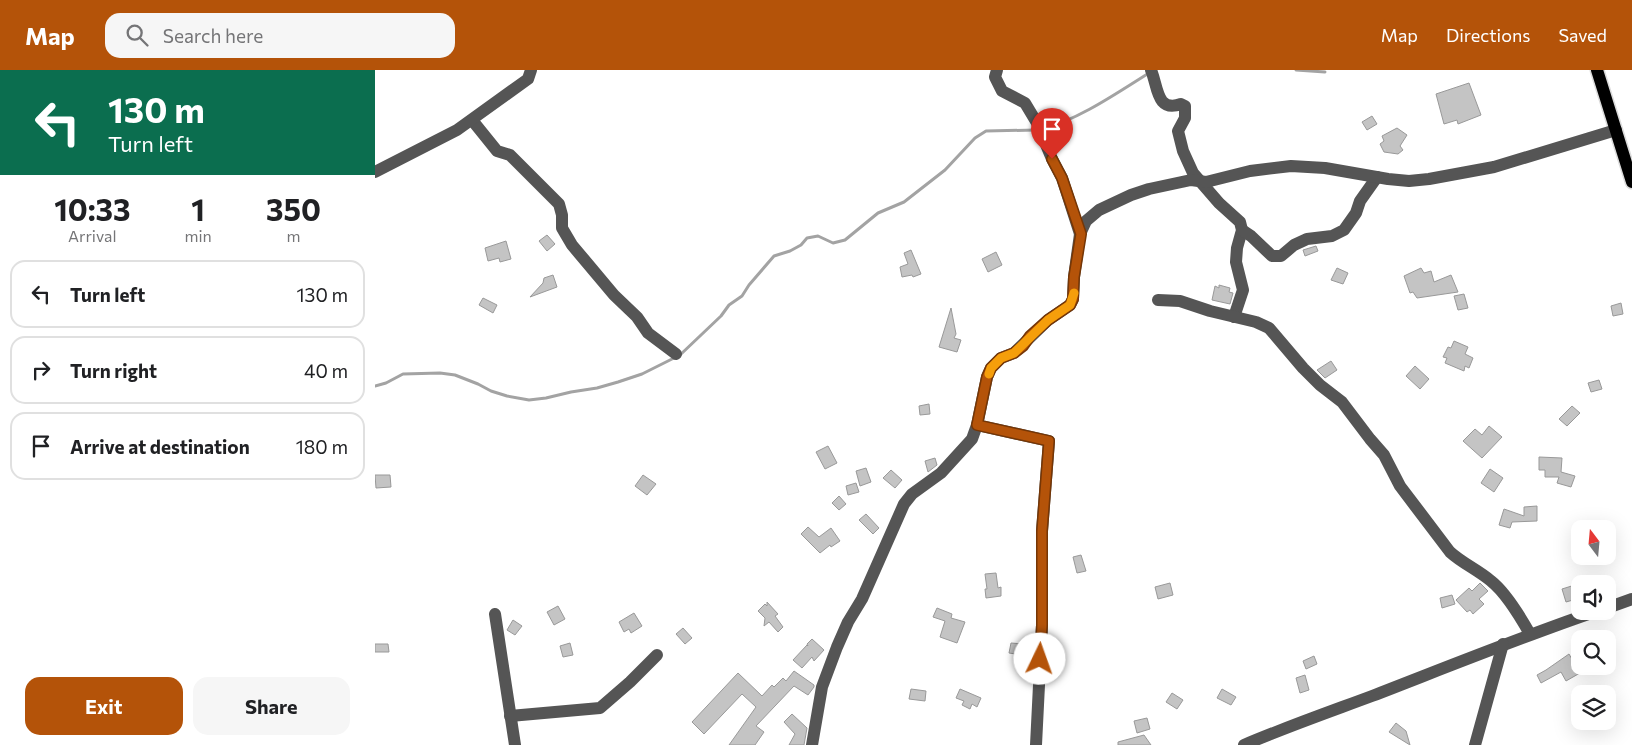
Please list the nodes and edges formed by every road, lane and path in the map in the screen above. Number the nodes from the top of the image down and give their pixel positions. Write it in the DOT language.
graph roads {
  1 [pos="531,70"];
  2 [pos="997,70"];
  3 [pos="1151,70"];
  4 [pos="1597,70"];
  5 [pos="472,120"];
  6 [pos="1616,130"];
  7 [pos="375,172"];
  8 [pos="1377,177"];
  9 [pos="1199,181"];
  10 [pos="1632,182"];
  11 [pos="1242,230"];
  12 [pos="1081,234"];
  13 [pos="1158,300"];
  14 [pos="1234,316"];
  15 [pos="676,354"];
  16 [pos="977,425"];
  17 [pos="1632,599"];
  18 [pos="1616,605"];
  19 [pos="495,614"];
  20 [pos="1571,620"];
  21 [pos="1530,634"];
  22 [pos="1503,644"];
  23 [pos="657,655"];
  24 [pos="510,716"];
  25 [pos="515,745"];
  26 [pos="812,745"];
  27 [pos="1035,745"];
  28 [pos="1244,745"];
  29 [pos="1475,745"];
  1 -- 5 [label="street"];
  2 -- 12 [label="street"];
  3 -- 9 [label="street"];
  4 -- 6 [label="main road"];
  5 -- 7 [label="street"];
  5 -- 15 [label="street"];
  6 -- 8 [label="street"];
  6 -- 10 [label="main road"];
  8 -- 9 [label="street"];
  8 -- 11 [label="street"];
  9 -- 11 [label="street"];
  9 -- 12 [label="street"];
  11 -- 14 [label="street"];
  12 -- 16 [label="street"];
  13 -- 14 [label="street"];
  14 -- 21 [label="street"];
  16 -- 26 [label="street"];
  16 -- 27 [label="street"];
  17 -- 18 [label="street"];
  19 -- 24 [label="street"];
  20 -- 21 [label="street"];
  21 -- 22 [label="street"];
  22 -- 28 [label="street"];
  22 -- 29 [label="street"];
  23 -- 24 [label="street"];
  24 -- 25 [label="street"];
}
